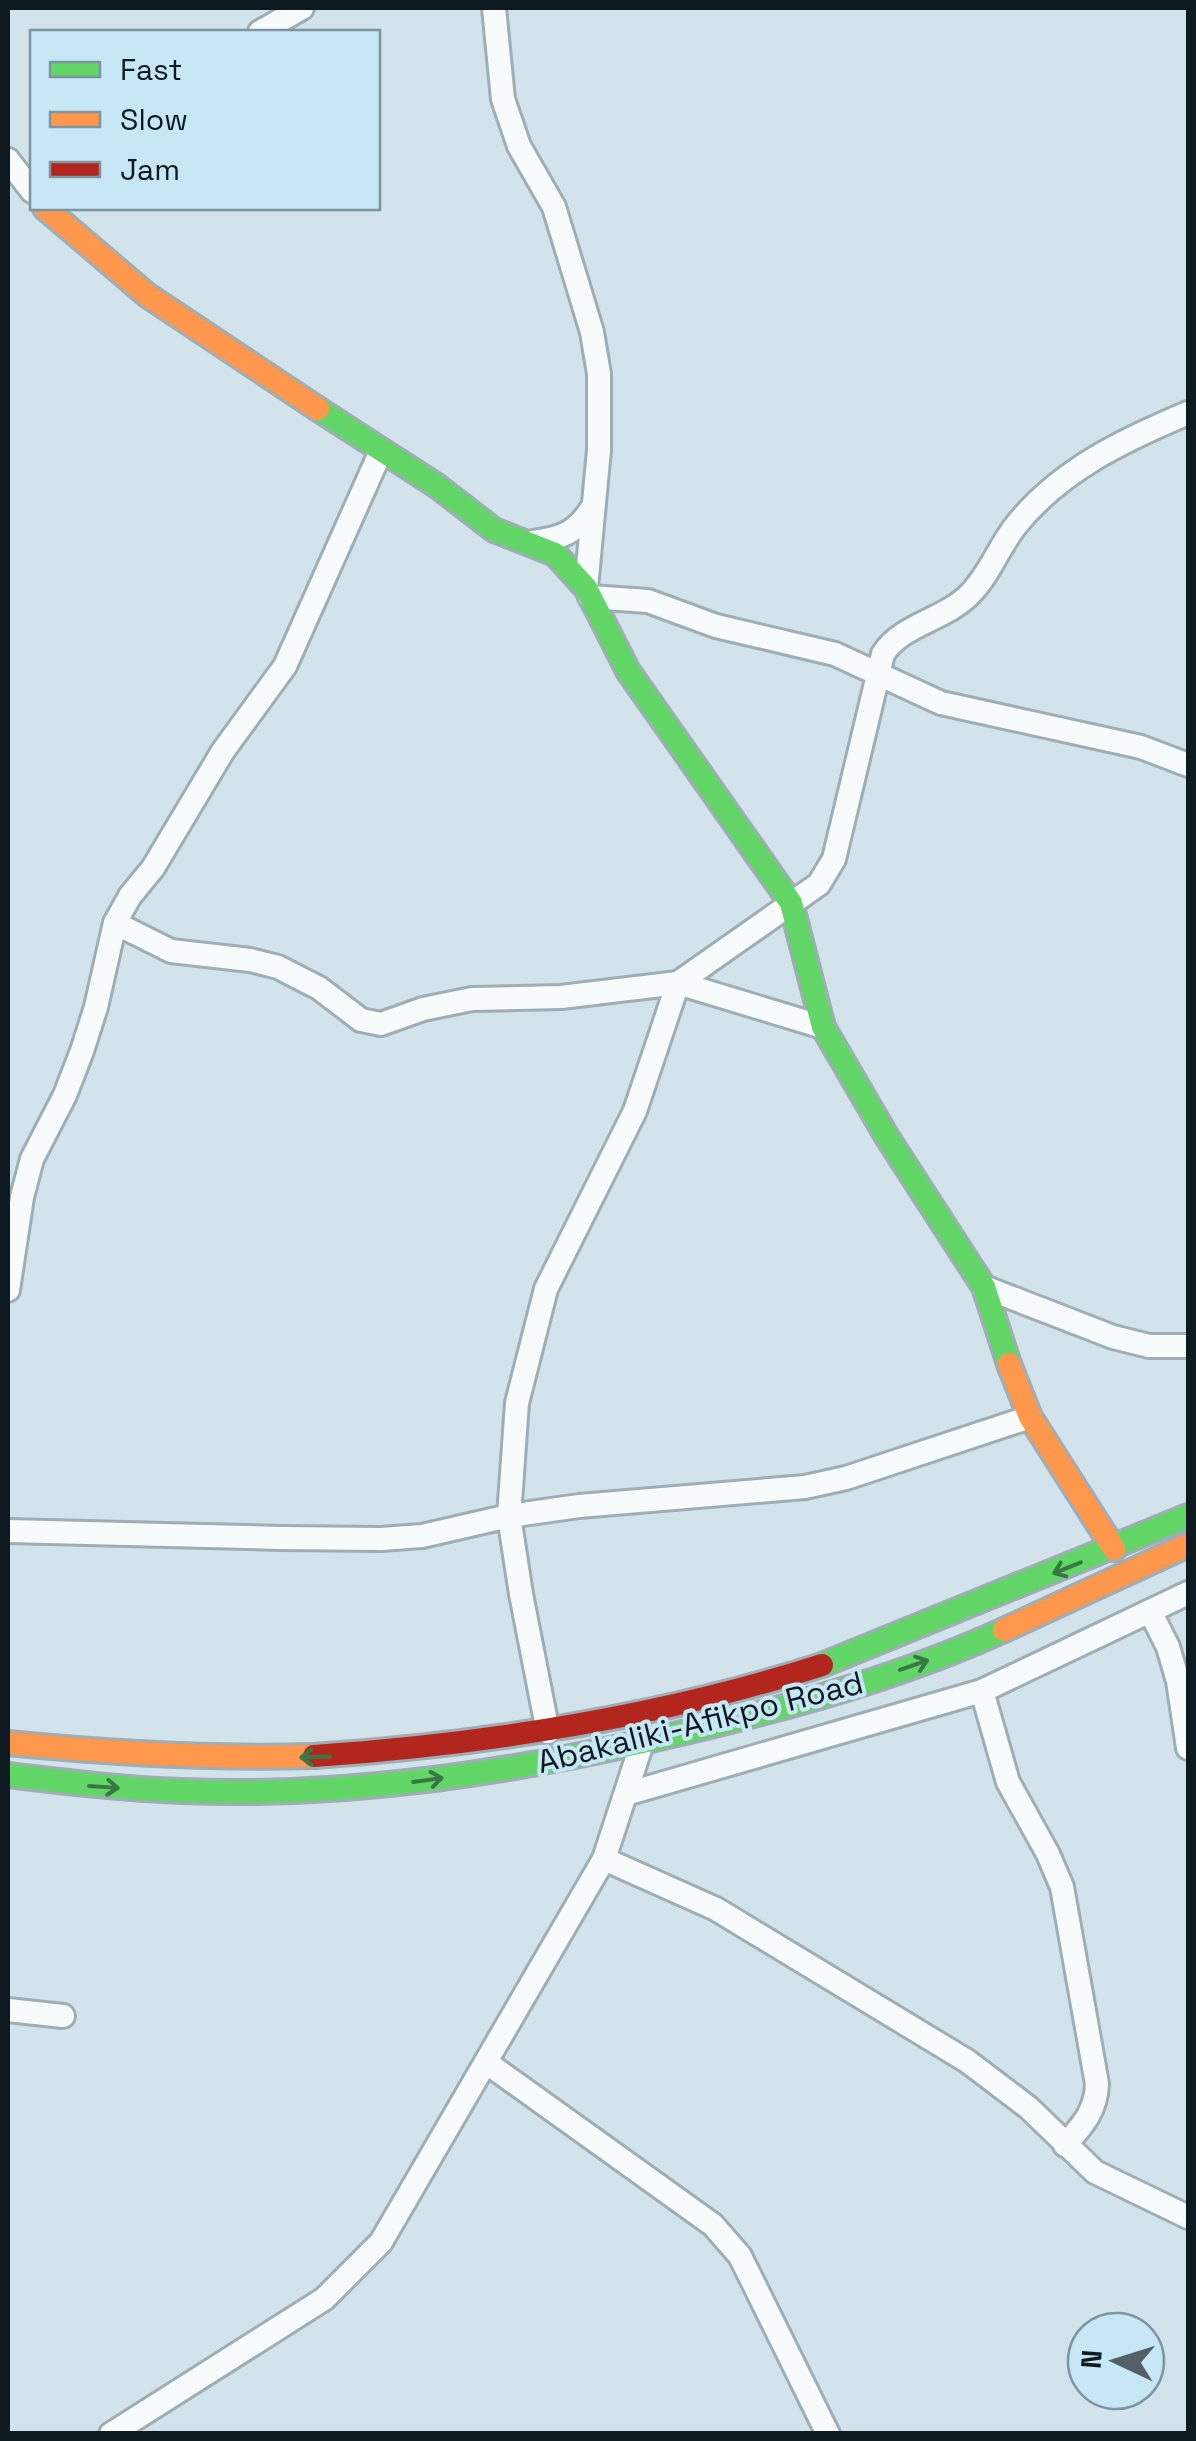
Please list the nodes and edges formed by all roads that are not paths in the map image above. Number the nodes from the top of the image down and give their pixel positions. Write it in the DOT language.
graph roads {
  1 [pos="302,8"];
  2 [pos="494,8"];
  3 [pos="264,30"];
  4 [pos="19,163"];
  5 [pos="30,187"];
  6 [pos="47,210"];
  7 [pos="1188,413"];
  8 [pos="381,450"];
  9 [pos="595,504"];
  10 [pos="530,543"];
  11 [pos="588,592"];
  12 [pos="879,674"];
  13 [pos="1188,765"];
  14 [pos="791,903"];
  15 [pos="116,924"];
  16 [pos="678,982"];
  17 [pos="822,1027"];
  18 [pos="984,1286"];
  19 [pos="8,1290"];
  20 [pos="1188,1346"];
  21 [pos="1030,1417"];
  22 [pos="509,1516"];
  23 [pos="1188,1516"];
  24 [pos="8,1530"];
  25 [pos="1188,1545"];
  26 [pos="1114,1549"];
  27 [pos="1188,1594"];
  28 [pos="1150,1611"];
  29 [pos="982,1690"];
  30 [pos="548,1732"];
  31 [pos="8,1743"];
  32 [pos="642,1744"];
  33 [pos="1188,1748"];
  34 [pos="8,1775"];
  35 [pos="626,1794"];
  36 [pos="604,1859"];
  37 [pos="8,2010"];
  38 [pos="63,2016"];
  39 [pos="487,2064"];
  40 [pos="1065,2144"];
  41 [pos="1188,2217"];
  42 [pos="111,2434"];
  43 [pos="828,2434"];
  1 -- 3 [label="street"];
  2 -- 9 [label="street"];
  4 -- 5 [label="street"];
  6 -- 8 [label="main road"];
  7 -- 12 [label="street"];
  8 -- 10 [label="main road"];
  8 -- 15 [label="street"];
  9 -- 10 [label="street"];
  9 -- 11 [label="street"];
  10 -- 11 [label="main road"];
  11 -- 12 [label="street"];
  11 -- 14 [label="main road"];
  12 -- 13 [label="street"];
  12 -- 14 [label="street"];
  14 -- 16 [label="street"];
  14 -- 17 [label="main road"];
  15 -- 16 [label="street"];
  15 -- 19 [label="street"];
  16 -- 17 [label="street"];
  16 -- 22 [label="street"];
  17 -- 18 [label="main road"];
  18 -- 20 [label="street"];
  18 -- 21 [label="main road"];
  21 -- 22 [label="street"];
  21 -- 26 [label="main road"];
  22 -- 24 [label="street"];
  22 -- 30 [label="street"];
  23 -- 26 [label="main road"];
  32 -- 25 [label="main road, Abakaliki-Afikpo Road, one-way"];
  26 -- 30 [label="main road, one-way"];
  27 -- 28 [label="street"];
  28 -- 29 [label="street"];
  28 -- 33 [label="street"];
  29 -- 35 [label="street"];
  29 -- 40 [label="street"];
  30 -- 31 [label="main road, one-way"];
  34 -- 32 [label="main road, Abakaliki-Afikpo Road, one-way"];
  32 -- 35 [label="street"];
  35 -- 36 [label="street"];
  36 -- 39 [label="street"];
  36 -- 40 [label="street"];
  37 -- 38 [label="street"];
  39 -- 42 [label="street"];
  39 -- 43 [label="street"];
  40 -- 41 [label="street"];
}
